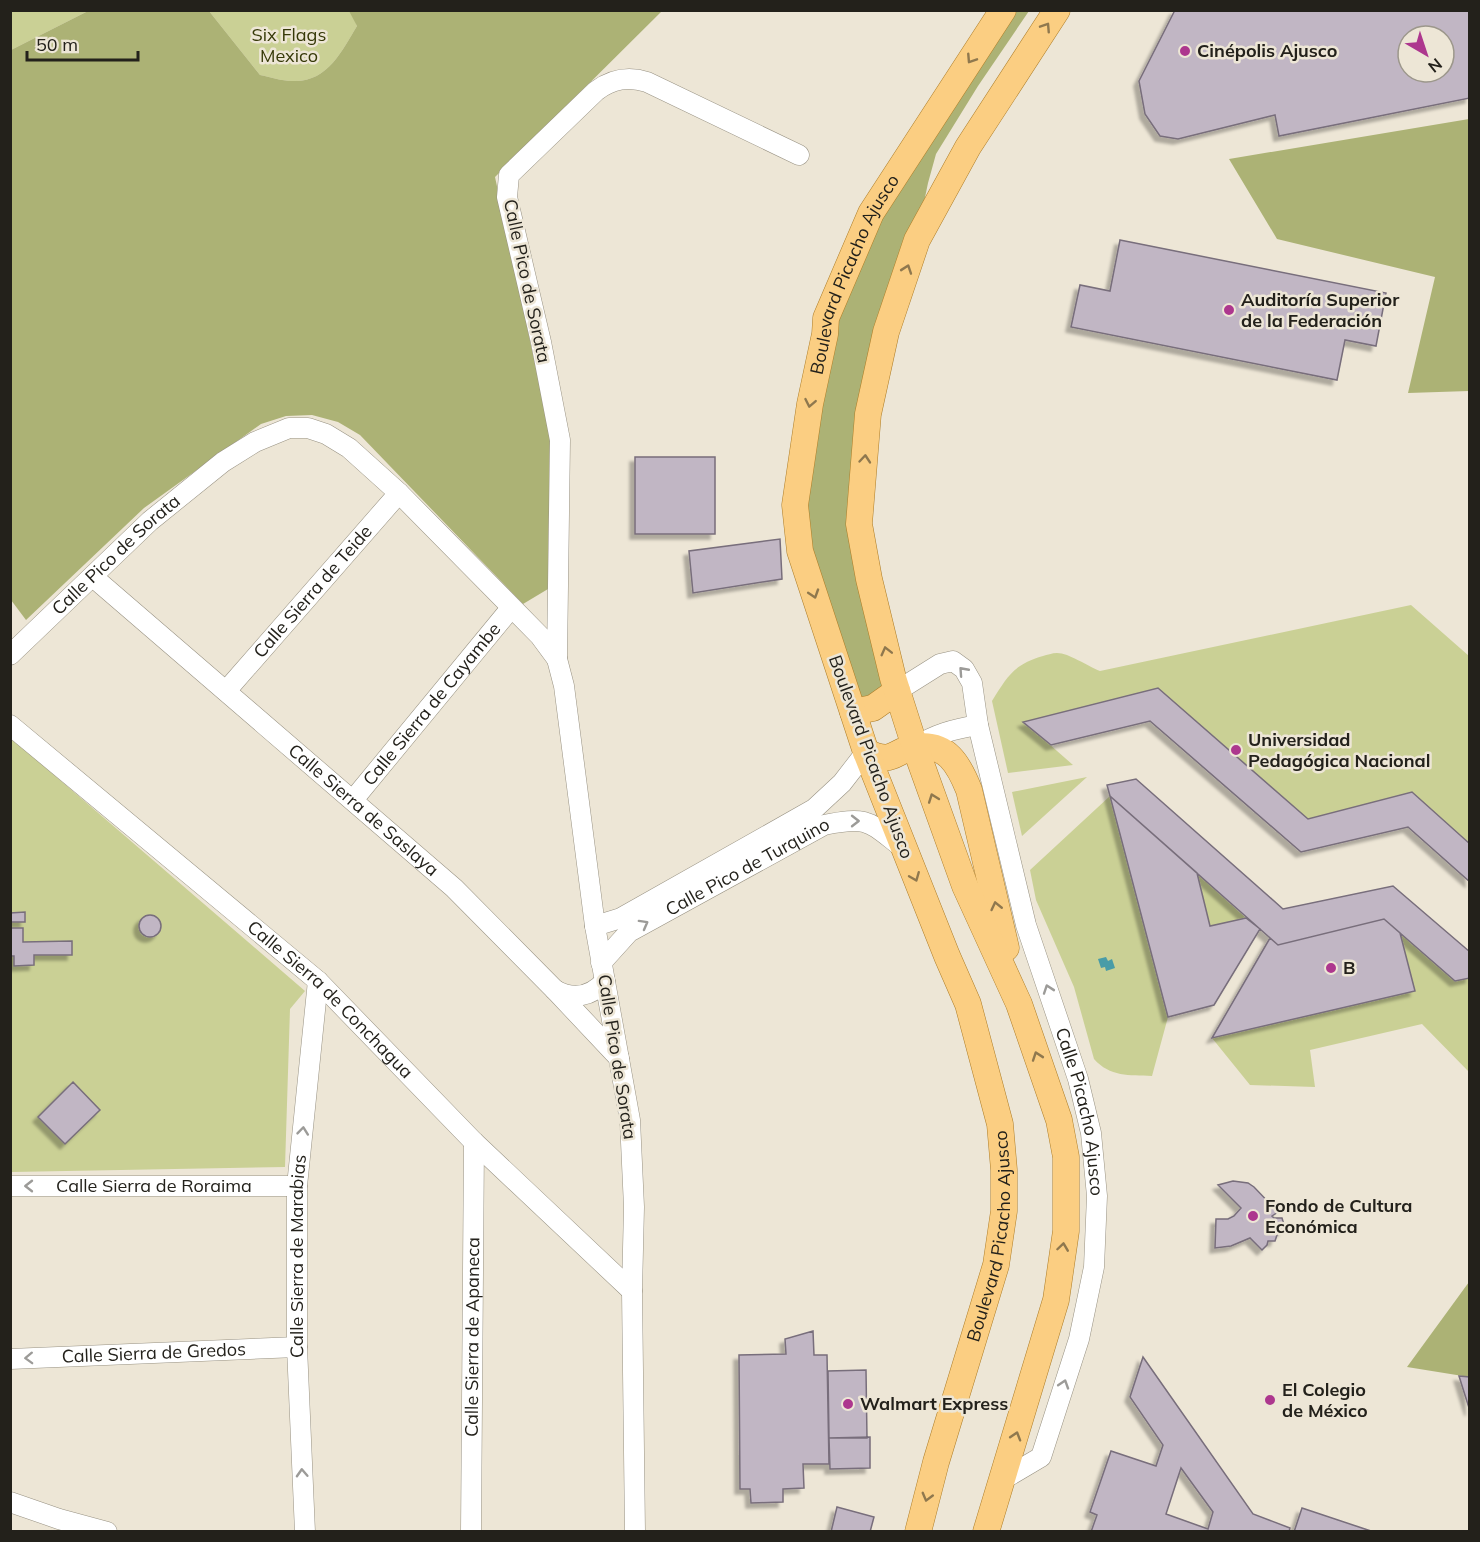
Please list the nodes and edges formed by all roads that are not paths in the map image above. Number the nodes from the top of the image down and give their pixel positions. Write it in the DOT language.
graph roads {
  1 [pos="1003,10"];
  2 [pos="1057,10"];
  3 [pos="799,155"];
  4 [pos="399,493"];
  5 [pos="93,577"];
  6 [pos="511,608"];
  7 [pos="10,655"];
  8 [pos="557,659"];
  9 [pos="226,691"];
  10 [pos="897,691"];
  11 [pos="854,712"];
  12 [pos="10,724"];
  13 [pos="978,725"];
  14 [pos="915,747"];
  15 [pos="867,752"];
  16 [pos="353,800"];
  17 [pos="903,848"];
  18 [pos="595,926"];
  19 [pos="603,972"];
  20 [pos="318,981"];
  21 [pos="555,990"];
  22 [pos="1019,1004"];
  23 [pos="619,1059"];
  24 [pos="474,1142"];
  25 [pos="10,1186"];
  26 [pos="297,1186"];
  27 [pos="632,1291"];
  28 [pos="297,1347"];
  29 [pos="10,1359"];
  30 [pos="1000,1487"];
  31 [pos="10,1502"];
  32 [pos="64,1525"];
  33 [pos="102,1531"];
  34 [pos="305,1532"];
  35 [pos="471,1532"];
  36 [pos="635,1532"];
  37 [pos="918,1532"];
  38 [pos="986,1532"];
  39 [pos="993,1532"];
  1 -- 11 [label="main road, Boulevard Picacho Ajusco, one-way"];
  10 -- 2 [label="main road, one-way"];
  3 -- 8 [label="street, Calle Pico de Sorata"];
  4 -- 5 [label="street, Calle Pico de Sorata"];
  4 -- 6 [label="street, Calle Pico de Sorata"];
  4 -- 9 [label="street, Calle Sierra de Teide"];
  5 -- 7 [label="street, Calle Pico de Sorata"];
  5 -- 9 [label="street, Calle Sierra de Saslaya"];
  6 -- 8 [label="street, Calle Pico de Sorata"];
  6 -- 16 [label="street, Calle Sierra de Cayambe"];
  8 -- 18 [label="street, Calle Pico de Sorata"];
  9 -- 16 [label="street, Calle Sierra de Saslaya"];
  10 -- 11 [label="main road"];
  13 -- 10 [label="street, Calle Picacho Ajusco, one-way"];
  10 -- 14 [label="main road"];
  11 -- 15 [label="main road, Boulevard Picacho Ajusco"];
  12 -- 20 [label="street, Calle Sierra de Conchagua"];
  13 -- 14 [label="street"];
  30 -- 13 [label="street, Calle Picacho Ajusco, one-way"];
  14 -- 15 [label="main road"];
  22 -- 14 [label="main road, one-way"];
  22 -- 14 [label="main road, one-way"];
  15 -- 17 [label="main road, Boulevard Picacho Ajusco"];
  15 -- 18 [label="street, Calle Pico de Turquino"];
  16 -- 21 [label="street, Calle Sierra de Saslaya"];
  19 -- 17 [label="street, Calle Pico de Turquino, one-way"];
  17 -- 37 [label="main road, Boulevard Picacho Ajusco, one-way"];
  18 -- 19 [label="street, Calle Pico de Sorata"];
  19 -- 21 [label="street, Calle Pico de Turquino"];
  19 -- 23 [label="street, Calle Pico de Sorata"];
  20 -- 24 [label="street, Calle Sierra de Conchagua"];
  26 -- 20 [label="street, Calle Sierra de Marabias, one-way"];
  21 -- 23 [label="street, Calle Sierra de Saslaya"];
  30 -- 22 [label="main road, one-way"];
  23 -- 27 [label="street, Calle Pico de Sorata"];
  24 -- 27 [label="street, Calle Sierra de Conchagua"];
  24 -- 35 [label="street, Calle Sierra de Apaneca"];
  26 -- 25 [label="street, Calle Sierra de Roraima, one-way"];
  26 -- 28 [label="street, Calle Sierra de Marabias"];
  27 -- 36 [label="street, Calle Pico de Sorata"];
  28 -- 29 [label="street, Calle Sierra de Gredos, one-way"];
  34 -- 28 [label="street, Calle Sierra de Marabias, one-way"];
  30 -- 38 [label="main road"];
  30 -- 39 [label="main road"];
  31 -- 32 [label="street"];
  32 -- 33 [label="street"];
}
